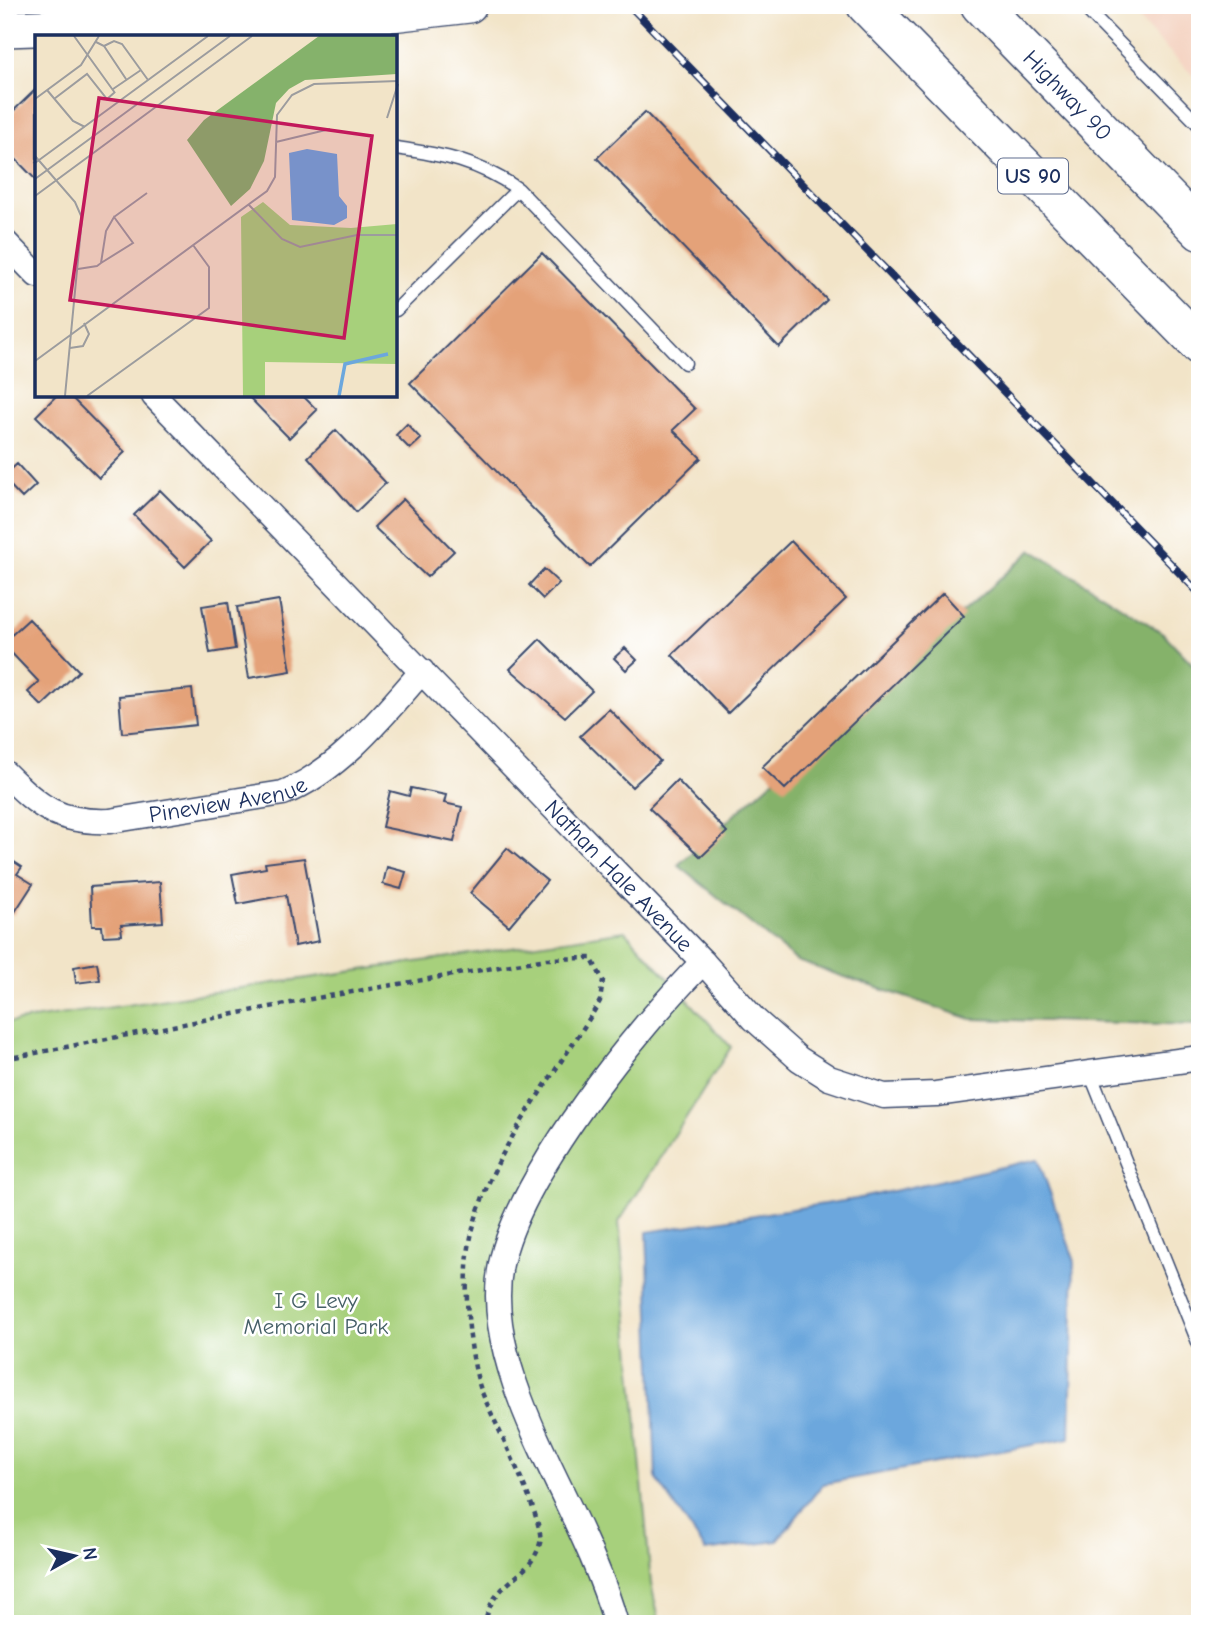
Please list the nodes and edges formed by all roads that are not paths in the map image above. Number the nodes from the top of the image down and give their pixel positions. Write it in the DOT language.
graph roads {
  1 [pos="469,5"];
  2 [pos="866,5"];
  3 [pos="980,5"];
  4 [pos="1082,5"];
  5 [pos="5,29"];
  6 [pos="186,30"];
  7 [pos="1200,126"];
  8 [pos="397,148"];
  9 [pos="518,189"];
  10 [pos="1200,231"];
  11 [pos="5,242"];
  12 [pos="35,273"];
  13 [pos="397,309"];
  14 [pos="1200,346"];
  15 [pos="685,363"];
  16 [pos="155,397"];
  17 [pos="422,671"];
  18 [pos="5,773"];
  19 [pos="703,962"];
  20 [pos="1200,1058"];
  21 [pos="1090,1073"];
  22 [pos="1200,1348"];
  23 [pos="615,1624"];
  1 -- 6 [label="main road"];
  2 -- 14 [label="main road, US 90"];
  3 -- 10 [label="main road, Highway 90"];
  4 -- 7 [label="lane"];
  5 -- 6 [label="main road"];
  8 -- 9 [label="lane"];
  9 -- 13 [label="lane"];
  9 -- 15 [label="lane"];
  11 -- 12 [label="street"];
  16 -- 17 [label="street, Nathan Hale Avenue"];
  17 -- 18 [label="street, Pineview Avenue"];
  17 -- 19 [label="street, Nathan Hale Avenue"];
  19 -- 21 [label="street, Nathan Hale Avenue"];
  19 -- 23 [label="street"];
  20 -- 21 [label="street, Nathan Hale Avenue"];
  21 -- 22 [label="lane"];
}
